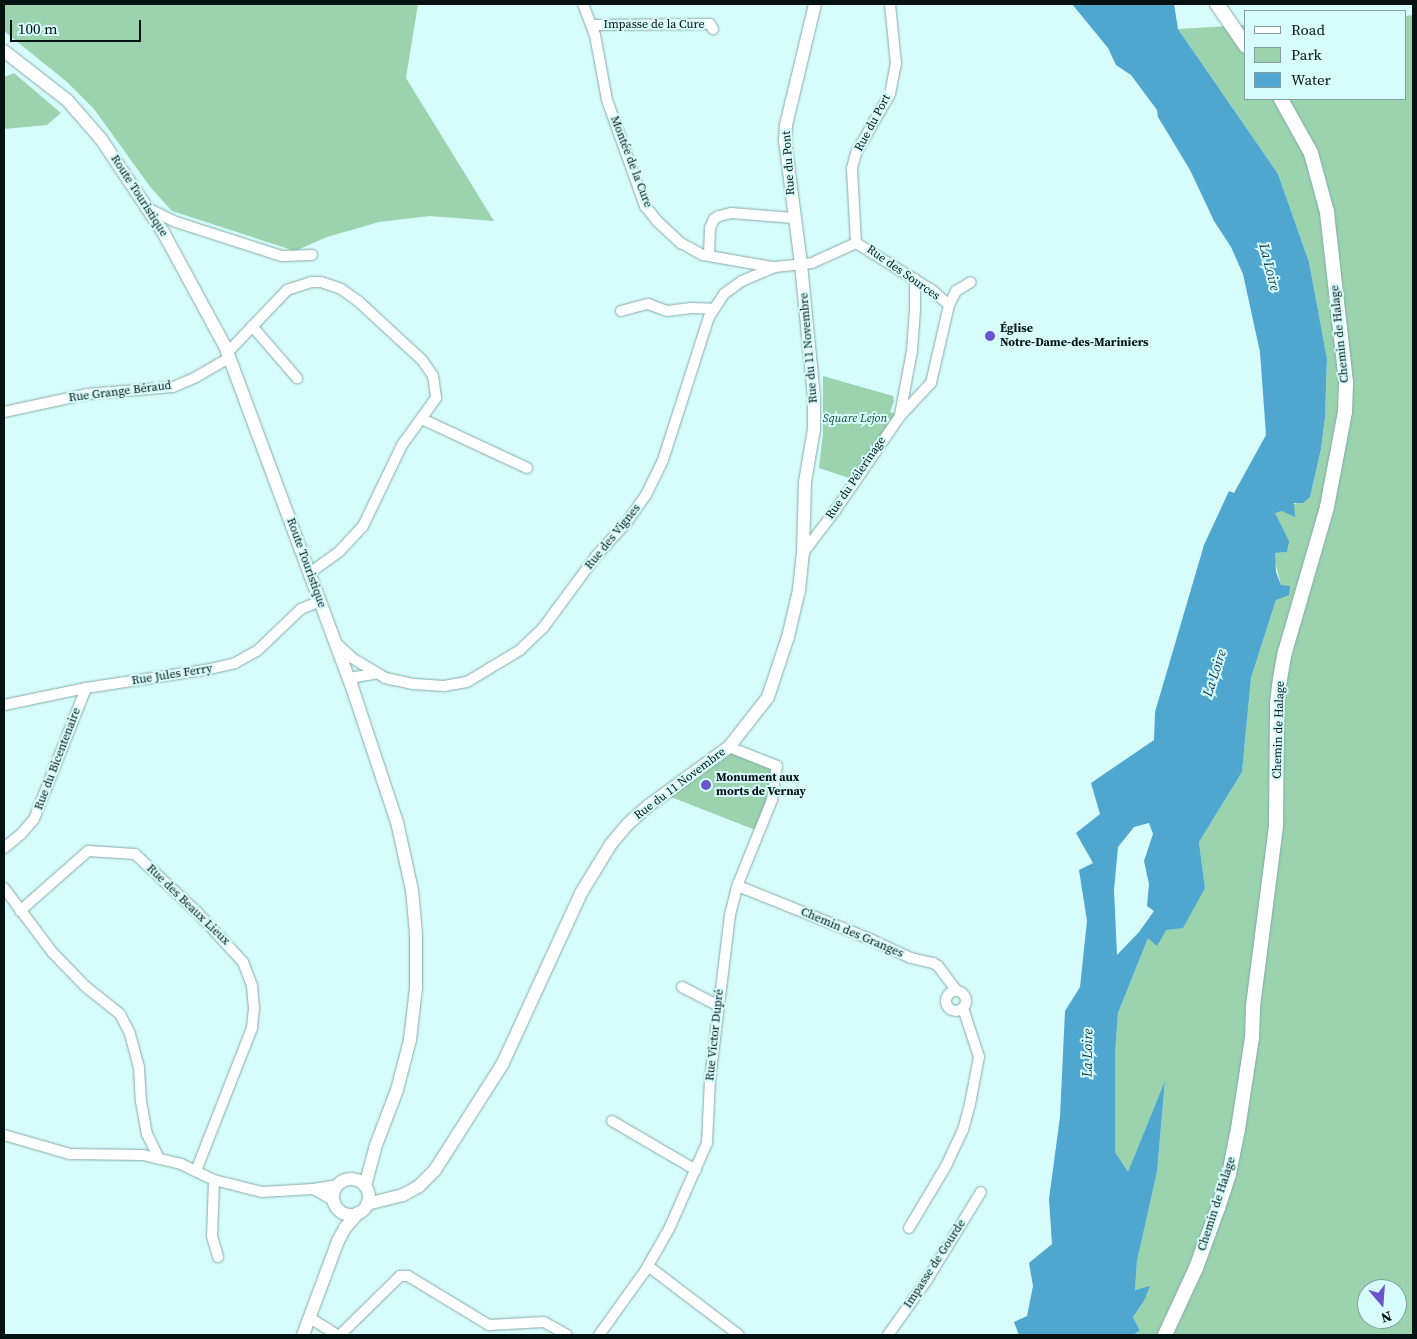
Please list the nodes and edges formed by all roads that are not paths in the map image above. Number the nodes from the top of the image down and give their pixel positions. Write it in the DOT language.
graph roads {
  1 [pos="583,4"];
  2 [pos="815,4"];
  3 [pos="890,4"];
  4 [pos="1217,4"];
  5 [pos="591,25"];
  6 [pos="713,29"];
  7 [pos="1244,43"];
  8 [pos="4,51"];
  9 [pos="1282,100"];
  10 [pos="147,208"];
  11 [pos="794,218"];
  12 [pos="856,243"];
  13 [pos="312,254"];
  14 [pos="709,256"];
  15 [pos="801,264"];
  16 [pos="775,267"];
  17 [pos="915,279"];
  18 [pos="971,282"];
  19 [pos="948,306"];
  20 [pos="714,309"];
  21 [pos="621,310"];
  22 [pos="252,326"];
  23 [pos="229,354"];
  24 [pos="297,378"];
  25 [pos="4,412"];
  26 [pos="900,416"];
  27 [pos="422,419"];
  28 [pos="527,468"];
  29 [pos="803,553"];
  30 [pos="310,573"];
  31 [pos="320,601"];
  32 [pos="335,643"];
  33 [pos="376,674"];
  34 [pos="351,684"];
  35 [pos="86,688"];
  36 [pos="4,705"];
  37 [pos="729,747"];
  38 [pos="4,848"];
  39 [pos="738,886"];
  40 [pos="4,888"];
  41 [pos="20,910"];
  42 [pos="682,987"];
  43 [pos="956,990"];
  44 [pos="719,1006"];
  45 [pos="963,1008"];
  46 [pos="612,1121"];
  47 [pos="4,1135"];
  48 [pos="376,1146"];
  49 [pos="159,1159"];
  50 [pos="696,1170"];
  51 [pos="196,1171"];
  52 [pos="214,1180"];
  53 [pos="341,1183"];
  54 [pos="366,1188"];
  55 [pos="313,1189"];
  56 [pos="981,1192"];
  57 [pos="403,1195"];
  58 [pos="334,1202"];
  59 [pos="367,1204"];
  60 [pos="358,1214"];
  61 [pos="909,1228"];
  62 [pos="338,1241"];
  63 [pos="218,1257"];
  64 [pos="648,1266"];
  65 [pos="310,1318"];
  66 [pos="304,1335"];
  67 [pos="339,1335"];
  68 [pos="567,1335"];
  69 [pos="598,1335"];
  70 [pos="739,1335"];
  71 [pos="888,1335"];
  72 [pos="1166,1335"];
  1 -- 5 [label="street, Montée de la Cure"];
  2 -- 11 [label="street, Rue du Pont"];
  3 -- 12 [label="street, Rue du Port"];
  4 -- 7 [label="main road"];
  5 -- 6 [label="street, Impasse de la Cure"];
  5 -- 14 [label="street, Montée de la Cure"];
  8 -- 10 [label="street, Route Touristique"];
  9 -- 72 [label="main road, Chemin de Halage"];
  10 -- 13 [label="street"];
  10 -- 23 [label="street, Route Touristique"];
  11 -- 14 [label="street"];
  11 -- 15 [label="street, Rue du Pont"];
  12 -- 15 [label="street, Rue des Sources"];
  12 -- 17 [label="street, Rue des Sources"];
  14 -- 16 [label="street, Montée de la Cure"];
  15 -- 16 [label="street, Rue des Vignes"];
  15 -- 29 [label="street, Rue du 11 Novembre"];
  16 -- 20 [label="street, Rue des Vignes"];
  17 -- 19 [label="street, Rue des Sources"];
  17 -- 26 [label="street"];
  18 -- 19 [label="street"];
  19 -- 26 [label="street, Rue du Pélerinage"];
  20 -- 21 [label="street"];
  20 -- 33 [label="street, Rue des Vignes"];
  22 -- 23 [label="street, Rue Grange Béraud"];
  22 -- 24 [label="street"];
  22 -- 27 [label="street, Rue Grange Béraud"];
  23 -- 25 [label="street, Rue Grange Béraud"];
  23 -- 30 [label="street, Route Touristique"];
  26 -- 29 [label="street, Rue du Pélerinage"];
  27 -- 28 [label="street"];
  27 -- 30 [label="street, Rue Grange Béraud"];
  29 -- 37 [label="street, Rue du 11 Novembre"];
  30 -- 31 [label="street, Route Touristique"];
  31 -- 32 [label="street, Route Touristique"];
  31 -- 35 [label="street, Rue Jules Ferry"];
  32 -- 33 [label="street, Rue des Vignes"];
  32 -- 34 [label="street, Route Touristique"];
  33 -- 34 [label="street"];
  34 -- 48 [label="street, Route Touristique"];
  35 -- 36 [label="street, Rue Jules Ferry"];
  35 -- 38 [label="street, Rue du Bicentenaire"];
  37 -- 39 [label="street, Rue Victor Dupré"];
  37 -- 57 [label="street, Rue du 11 Novembre"];
  39 -- 43 [label="street, Chemin des Granges"];
  39 -- 44 [label="street, Rue Victor Dupré"];
  40 -- 41 [label="street"];
  41 -- 49 [label="street"];
  41 -- 51 [label="street, Rue des Beaux Lieux"];
  42 -- 44 [label="street"];
  43 -- 45 [label="street"];
  43 -- 45 [label="street"];
  44 -- 50 [label="street, Rue Victor Dupré"];
  45 -- 61 [label="street"];
  46 -- 50 [label="street"];
  47 -- 49 [label="street"];
  48 -- 53 [label="street, Route Touristique"];
  48 -- 54 [label="street, Route Touristique"];
  49 -- 51 [label="street"];
  50 -- 64 [label="street, Rue Victor Dupré"];
  51 -- 52 [label="street"];
  52 -- 55 [label="street"];
  52 -- 63 [label="street"];
  53 -- 54 [label="street"];
  53 -- 55 [label="street"];
  53 -- 58 [label="street"];
  54 -- 57 [label="street"];
  54 -- 59 [label="street"];
  55 -- 58 [label="street"];
  56 -- 71 [label="street, Impasse de Gourde"];
  57 -- 59 [label="street, Rue du 11 Novembre"];
  58 -- 60 [label="street"];
  58 -- 62 [label="street"];
  59 -- 60 [label="street"];
  60 -- 62 [label="street"];
  62 -- 65 [label="street"];
  64 -- 69 [label="street, Rue Victor Dupré"];
  64 -- 70 [label="street"];
  65 -- 66 [label="street"];
  65 -- 67 [label="street"];
  67 -- 68 [label="street"];
}
